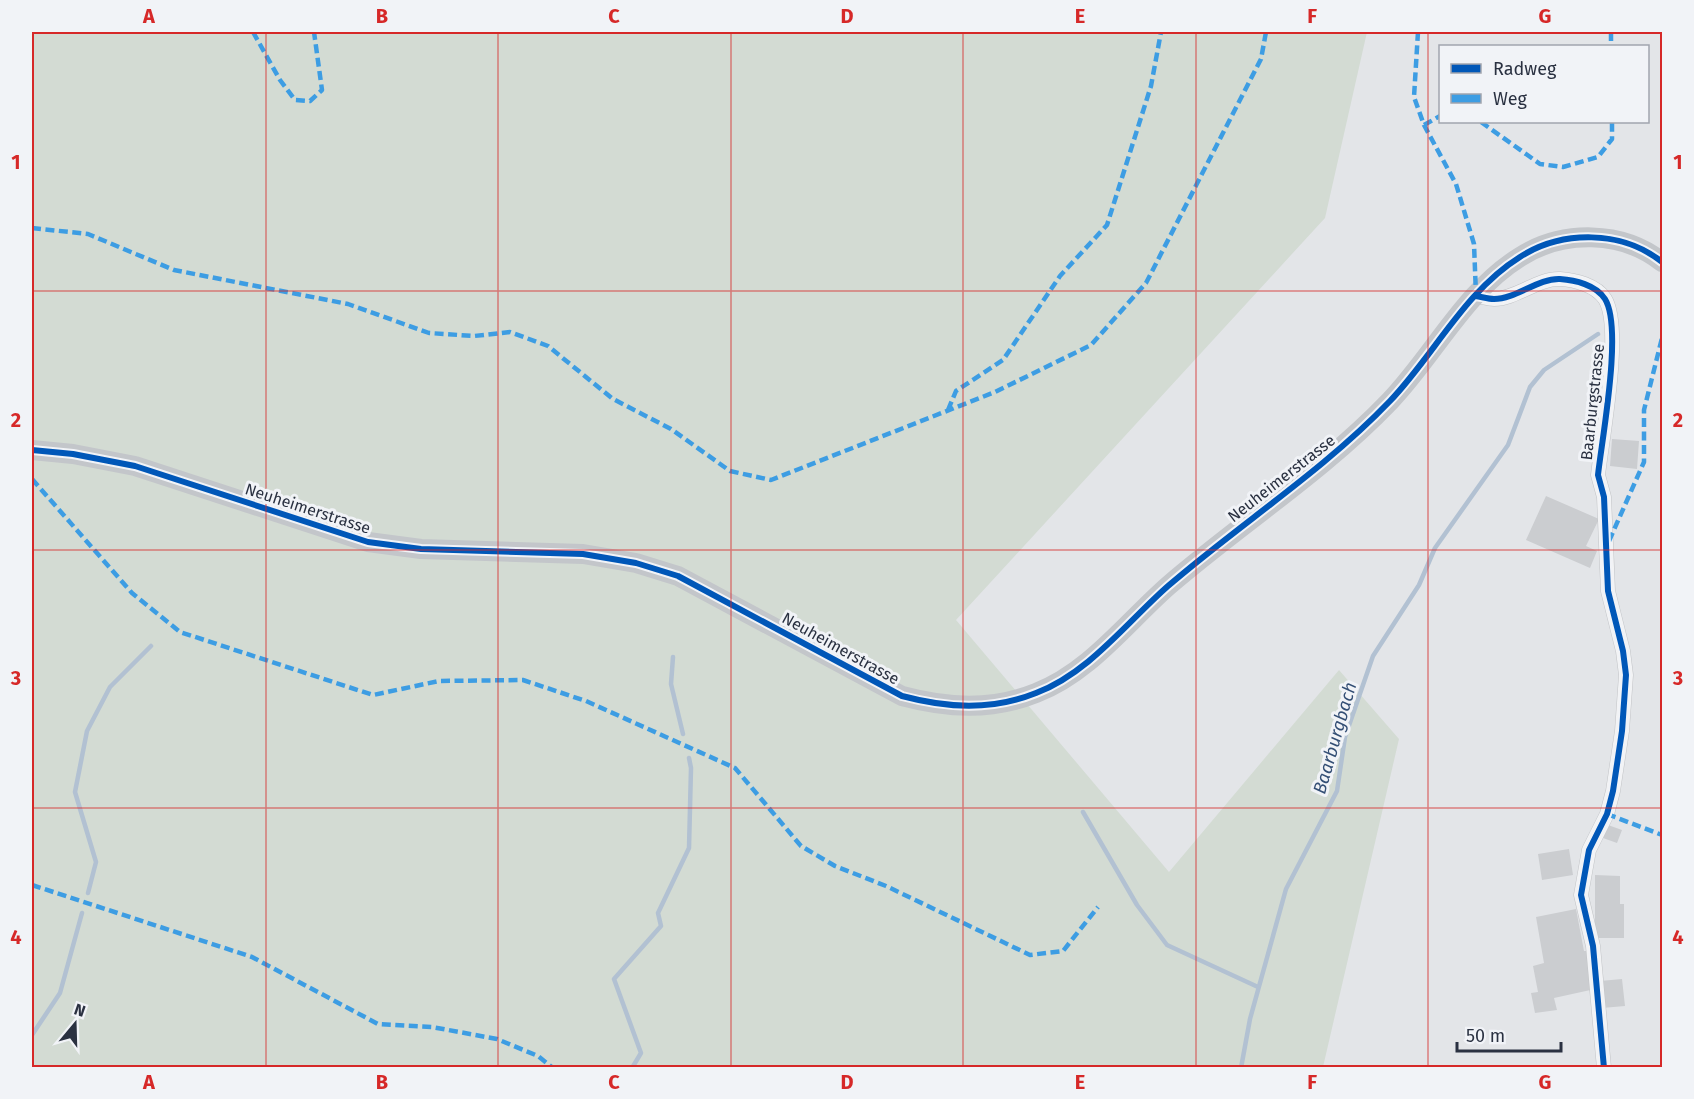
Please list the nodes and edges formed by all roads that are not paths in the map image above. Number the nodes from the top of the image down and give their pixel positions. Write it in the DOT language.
graph roads {
  1 [pos="1662,262"];
  2 [pos="1476,296"];
  3 [pos="32,450"];
  4 [pos="1604,1068"];
  1 -- 2 [label="street, Neuheimerstrasse"];
  2 -- 3 [label="street, Neuheimerstrasse"];
  2 -- 4 [label="street, Baarburgstrasse"];
}
